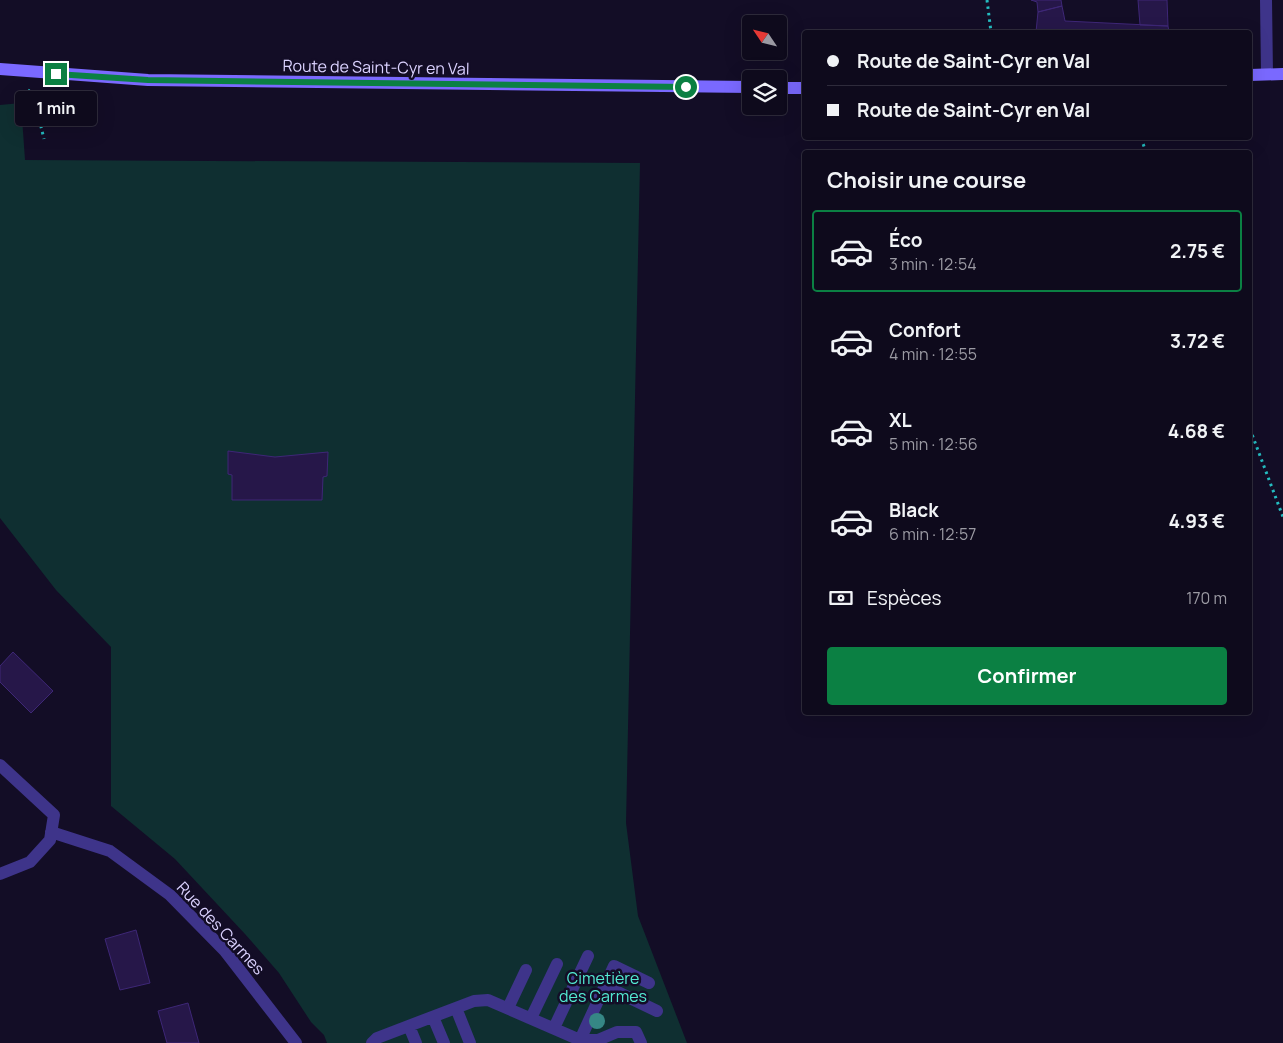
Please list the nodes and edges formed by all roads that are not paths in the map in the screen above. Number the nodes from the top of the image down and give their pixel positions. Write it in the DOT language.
graph roads {
  1 [pos="1266,0"];
  2 [pos="0,69"];
  3 [pos="1267,74"];
  4 [pos="1283,74"];
  5 [pos="1252,75"];
  6 [pos="742,88"];
  7 [pos="787,88"];
  8 [pos="802,88"];
  9 [pos="0,766"];
  10 [pos="51,832"];
  11 [pos="0,874"];
  12 [pos="588,956"];
  13 [pos="557,964"];
  14 [pos="526,970"];
  15 [pos="649,983"];
  16 [pos="605,986"];
  17 [pos="456,1008"];
  18 [pos="508,1008"];
  19 [pos="657,1010"];
  20 [pos="433,1017"];
  21 [pos="531,1018"];
  22 [pos="409,1026"];
  23 [pos="554,1028"];
  24 [pos="388,1039"];
  25 [pos="580,1040"];
  26 [pos="296,1043"];
  27 [pos="372,1043"];
  28 [pos="416,1043"];
  29 [pos="444,1043"];
  30 [pos="470,1043"];
  31 [pos="641,1043"];
  1 -- 3 [label="street"];
  2 -- 6 [label="main road, Route de Saint-Cyr en Val"];
  3 -- 4 [label="main road"];
  3 -- 5 [label="main road"];
  7 -- 8 [label="main road"];
  9 -- 10 [label="street"];
  10 -- 11 [label="street"];
  10 -- 26 [label="street, Rue des Carmes"];
  12 -- 23 [label="street"];
  13 -- 21 [label="street"];
  14 -- 18 [label="street"];
  15 -- 16 [label="street"];
  16 -- 19 [label="street"];
  16 -- 25 [label="street"];
  17 -- 18 [label="street"];
  17 -- 20 [label="street"];
  17 -- 30 [label="street"];
  18 -- 21 [label="street"];
  20 -- 22 [label="street"];
  20 -- 29 [label="street"];
  21 -- 23 [label="street"];
  22 -- 24 [label="street"];
  22 -- 28 [label="street"];
  23 -- 25 [label="street"];
  24 -- 27 [label="street"];
  25 -- 31 [label="street"];
}
